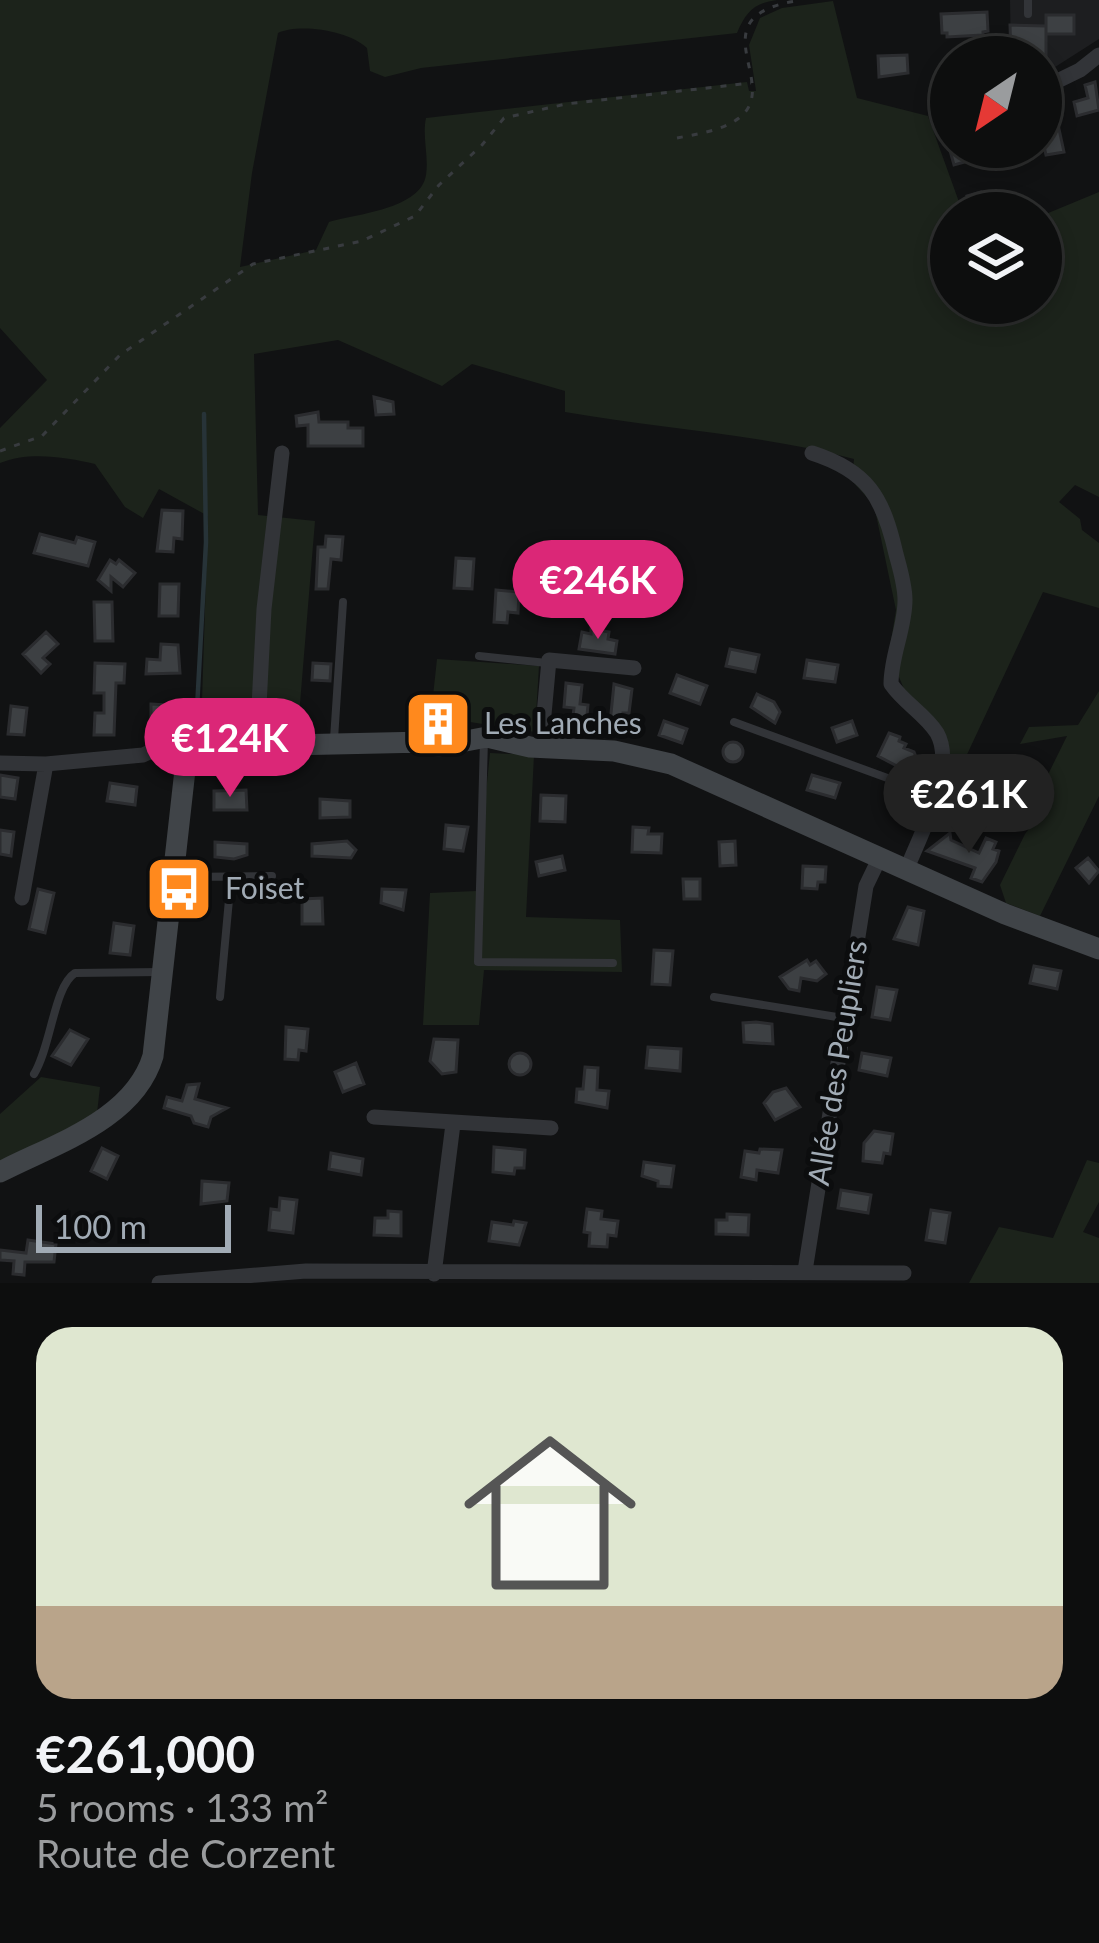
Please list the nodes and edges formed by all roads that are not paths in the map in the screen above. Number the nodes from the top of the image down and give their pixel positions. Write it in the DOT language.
graph roads {
  1 [pos="1028,0"];
  2 [pos="1028,14"];
  3 [pos="1099,55"];
  4 [pos="1062,78"];
  5 [pos="282,452"];
  6 [pos="812,453"];
  7 [pos="343,602"];
  8 [pos="479,656"];
  9 [pos="549,664"];
  10 [pos="634,668"];
  11 [pos="734,722"];
  12 [pos="484,733"];
  13 [pos="334,744"];
  14 [pos="257,745"];
  15 [pos="541,747"];
  16 [pos="194,757"];
  17 [pos="0,763"];
  18 [pos="46,764"];
  19 [pos="936,795"];
  20 [pos="879,859"];
  21 [pos="907,871"];
  22 [pos="272,876"];
  23 [pos="174,877"];
  24 [pos="231,878"];
  25 [pos="22,898"];
  26 [pos="1099,949"];
  27 [pos="614,963"];
  28 [pos="163,971"];
  29 [pos="220,997"];
  30 [pos="714,997"];
  31 [pos="845,1018"];
  32 [pos="34,1075"];
  33 [pos="374,1117"];
  34 [pos="453,1124"];
  35 [pos="550,1128"];
  36 [pos="0,1172"];
  37 [pos="805,1271"];
  38 [pos="904,1273"];
  39 [pos="434,1274"];
  40 [pos="211,1279"];
  41 [pos="262,1280"];
  42 [pos="287,1280"];
  43 [pos="159,1283"];
  44 [pos="231,1283"];
  1 -- 2 [label="lane"];
  3 -- 4 [label="street"];
  5 -- 14 [label="street"];
  6 -- 19 [label="street"];
  7 -- 13 [label="lane"];
  8 -- 9 [label="lane"];
  9 -- 10 [label="street"];
  9 -- 15 [label="street"];
  11 -- 19 [label="lane"];
  12 -- 13 [label="street"];
  12 -- 15 [label="street"];
  12 -- 27 [label="lane"];
  13 -- 14 [label="street"];
  14 -- 16 [label="street"];
  15 -- 20 [label="street"];
  16 -- 18 [label="street"];
  16 -- 23 [label="street"];
  17 -- 18 [label="street"];
  18 -- 25 [label="street"];
  19 -- 21 [label="street"];
  20 -- 21 [label="street"];
  20 -- 31 [label="street, Allée des Peupliers"];
  21 -- 26 [label="street"];
  22 -- 24 [label="lane"];
  23 -- 24 [label="lane"];
  23 -- 28 [label="street"];
  24 -- 29 [label="lane"];
  28 -- 32 [label="lane"];
  28 -- 36 [label="street"];
  30 -- 31 [label="lane"];
  31 -- 37 [label="street, Allée des Peupliers"];
  33 -- 34 [label="street"];
  34 -- 35 [label="street"];
  34 -- 39 [label="street"];
  37 -- 38 [label="street"];
  37 -- 39 [label="street"];
  39 -- 42 [label="street"];
  40 -- 41 [label="street"];
  40 -- 43 [label="street"];
  40 -- 44 [label="street"];
  41 -- 42 [label="street"];
}
